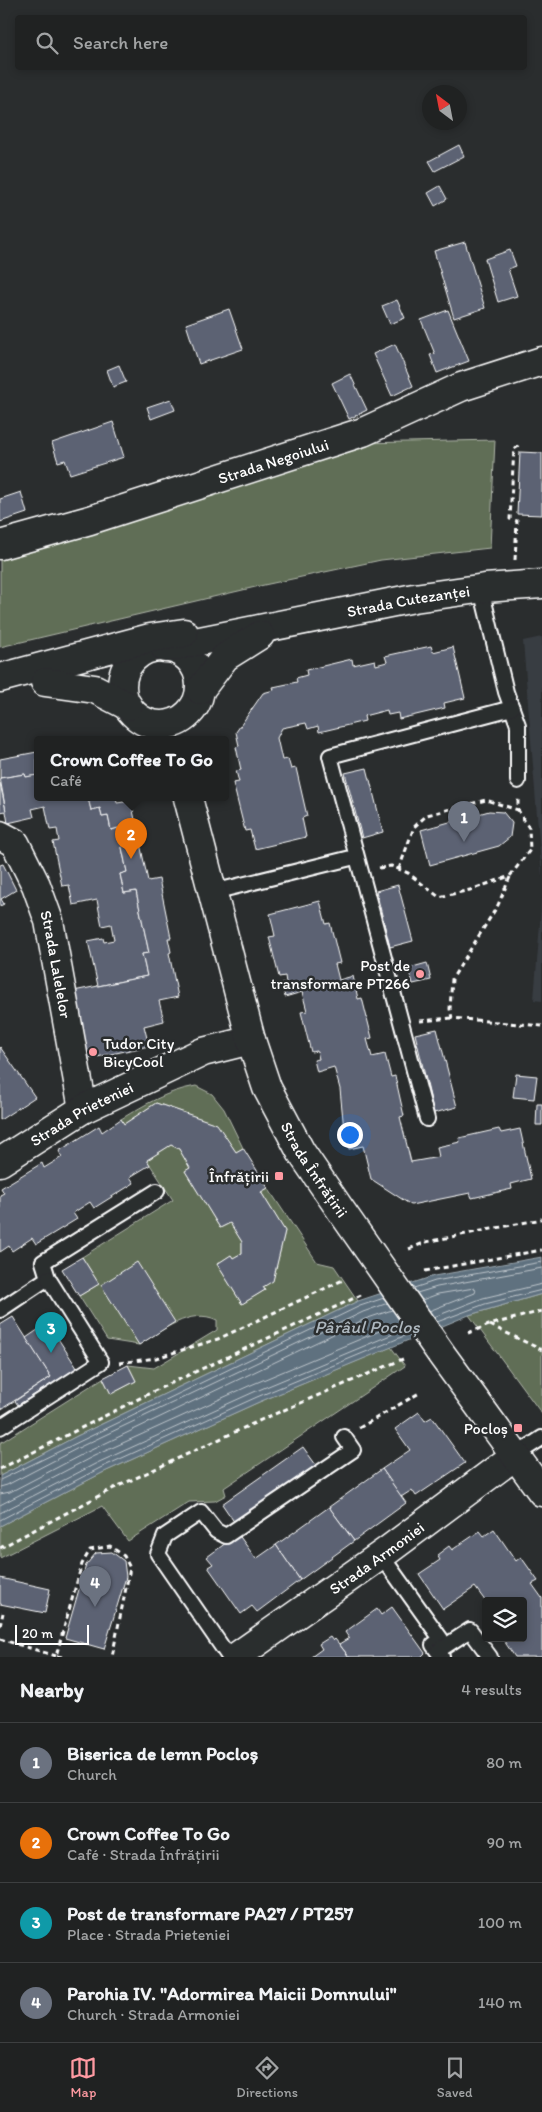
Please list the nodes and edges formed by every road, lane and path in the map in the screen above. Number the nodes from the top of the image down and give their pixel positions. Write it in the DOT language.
graph roads {
  1 [pos="542,361"];
  2 [pos="522,444"];
  3 [pos="0,544"];
  4 [pos="514,563"];
  5 [pos="542,584"];
  6 [pos="481,589"];
  7 [pos="274,627"];
  8 [pos="153,650"];
  9 [pos="0,678"];
  10 [pos="45,682"];
  11 [pos="0,693"];
  12 [pos="195,701"];
  13 [pos="512,708"];
  14 [pos="144,723"];
  15 [pos="187,736"];
  16 [pos="518,781"];
  17 [pos="189,801"];
  18 [pos="518,810"];
  19 [pos="0,835"];
  20 [pos="356,857"];
  21 [pos="399,869"];
  22 [pos="360,872"];
  23 [pos="510,876"];
  24 [pos="213,892"];
  25 [pos="452,1018"];
  26 [pos="402,1026"];
  27 [pos="542,1026"];
  28 [pos="251,1040"];
  29 [pos="83,1109"];
  30 [pos="427,1119"];
  31 [pos="0,1162"];
  32 [pos="157,1192"];
  33 [pos="542,1219"];
  34 [pos="409,1249"];
  35 [pos="542,1250"];
  36 [pos="425,1271"];
  37 [pos="48,1278"];
  38 [pos="345,1279"];
  39 [pos="361,1295"];
  40 [pos="0,1310"];
  41 [pos="542,1311"];
  42 [pos="489,1325"];
  43 [pos="468,1333"];
  44 [pos="542,1350"];
  45 [pos="403,1359"];
  46 [pos="101,1362"];
  47 [pos="421,1392"];
  48 [pos="0,1427"];
  49 [pos="344,1437"];
  50 [pos="542,1438"];
  51 [pos="516,1455"];
  52 [pos="0,1469"];
  53 [pos="542,1492"];
  54 [pos="0,1548"];
  55 [pos="381,1555"];
  56 [pos="3,1613"];
  57 [pos="0,1626"];
  58 [pos="0,1639"];
  59 [pos="440,1654"];
  60 [pos="56,1656"];
  61 [pos="62,1657"];
  62 [pos="112,1657"];
  63 [pos="229,1657"];
  64 [pos="236,1657"];
  65 [pos="490,1657"];
  1 -- 3 [label="street, Strada Negoiului"];
  2 -- 4 [label="path"];
  5 -- 6 [label="street, Strada Cutezanței"];
  6 -- 7 [label="street, Strada Cutezanței"];
  6 -- 13 [label="lane"];
  7 -- 8 [label="street, Strada Cutezanței"];
  7 -- 9 [label="street"];
  7 -- 12 [label="street, Strada Cutezanței"];
  8 -- 10 [label="street, Strada Cutezanței"];
  8 -- 12 [label="street"];
  8 -- 14 [label="street"];
  10 -- 11 [label="street, Strada Cutezanței"];
  10 -- 14 [label="street, Strada Cutezanței"];
  12 -- 14 [label="street"];
  12 -- 15 [label="street"];
  13 -- 16 [label="lane"];
  13 -- 20 [label="lane"];
  16 -- 18 [label="path"];
  17 -- 24 [label="street, Strada Înfrățirii"];
  18 -- 21 [label="path"];
  18 -- 23 [label="path"];
  19 -- 29 [label="street, Strada Lalelelor"];
  20 -- 22 [label="lane"];
  20 -- 24 [label="lane"];
  21 -- 22 [label="path"];
  21 -- 23 [label="path"];
  22 -- 26 [label="lane"];
  23 -- 25 [label="path"];
  24 -- 28 [label="street, Strada Înfrățirii"];
  25 -- 26 [label="path"];
  25 -- 27 [label="path"];
  26 -- 30 [label="lane"];
  28 -- 29 [label="street, Strada Prieteniei"];
  28 -- 51 [label="street, Strada Înfrățirii"];
  29 -- 31 [label="street, Strada Prieteniei"];
  32 -- 37 [label="lane"];
  33 -- 34 [label="path"];
  35 -- 36 [label="path"];
  37 -- 40 [label="lane"];
  37 -- 46 [label="lane"];
  38 -- 46 [label="path"];
  39 -- 52 [label="path"];
  41 -- 42 [label="path"];
  42 -- 43 [label="path"];
  42 -- 44 [label="path"];
  45 -- 54 [label="path"];
  46 -- 48 [label="lane"];
  47 -- 49 [label="path"];
  49 -- 63 [label="lane"];
  50 -- 51 [label="lane"];
  51 -- 53 [label="street, Strada Înfrățirii"];
  51 -- 55 [label="street, Strada Armoniei"];
  55 -- 59 [label="lane"];
  55 -- 64 [label="street, Strada Armoniei"];
  56 -- 57 [label="path"];
  58 -- 60 [label="path"];
  59 -- 65 [label="lane"];
  60 -- 61 [label="path"];
  60 -- 62 [label="path"];
}
